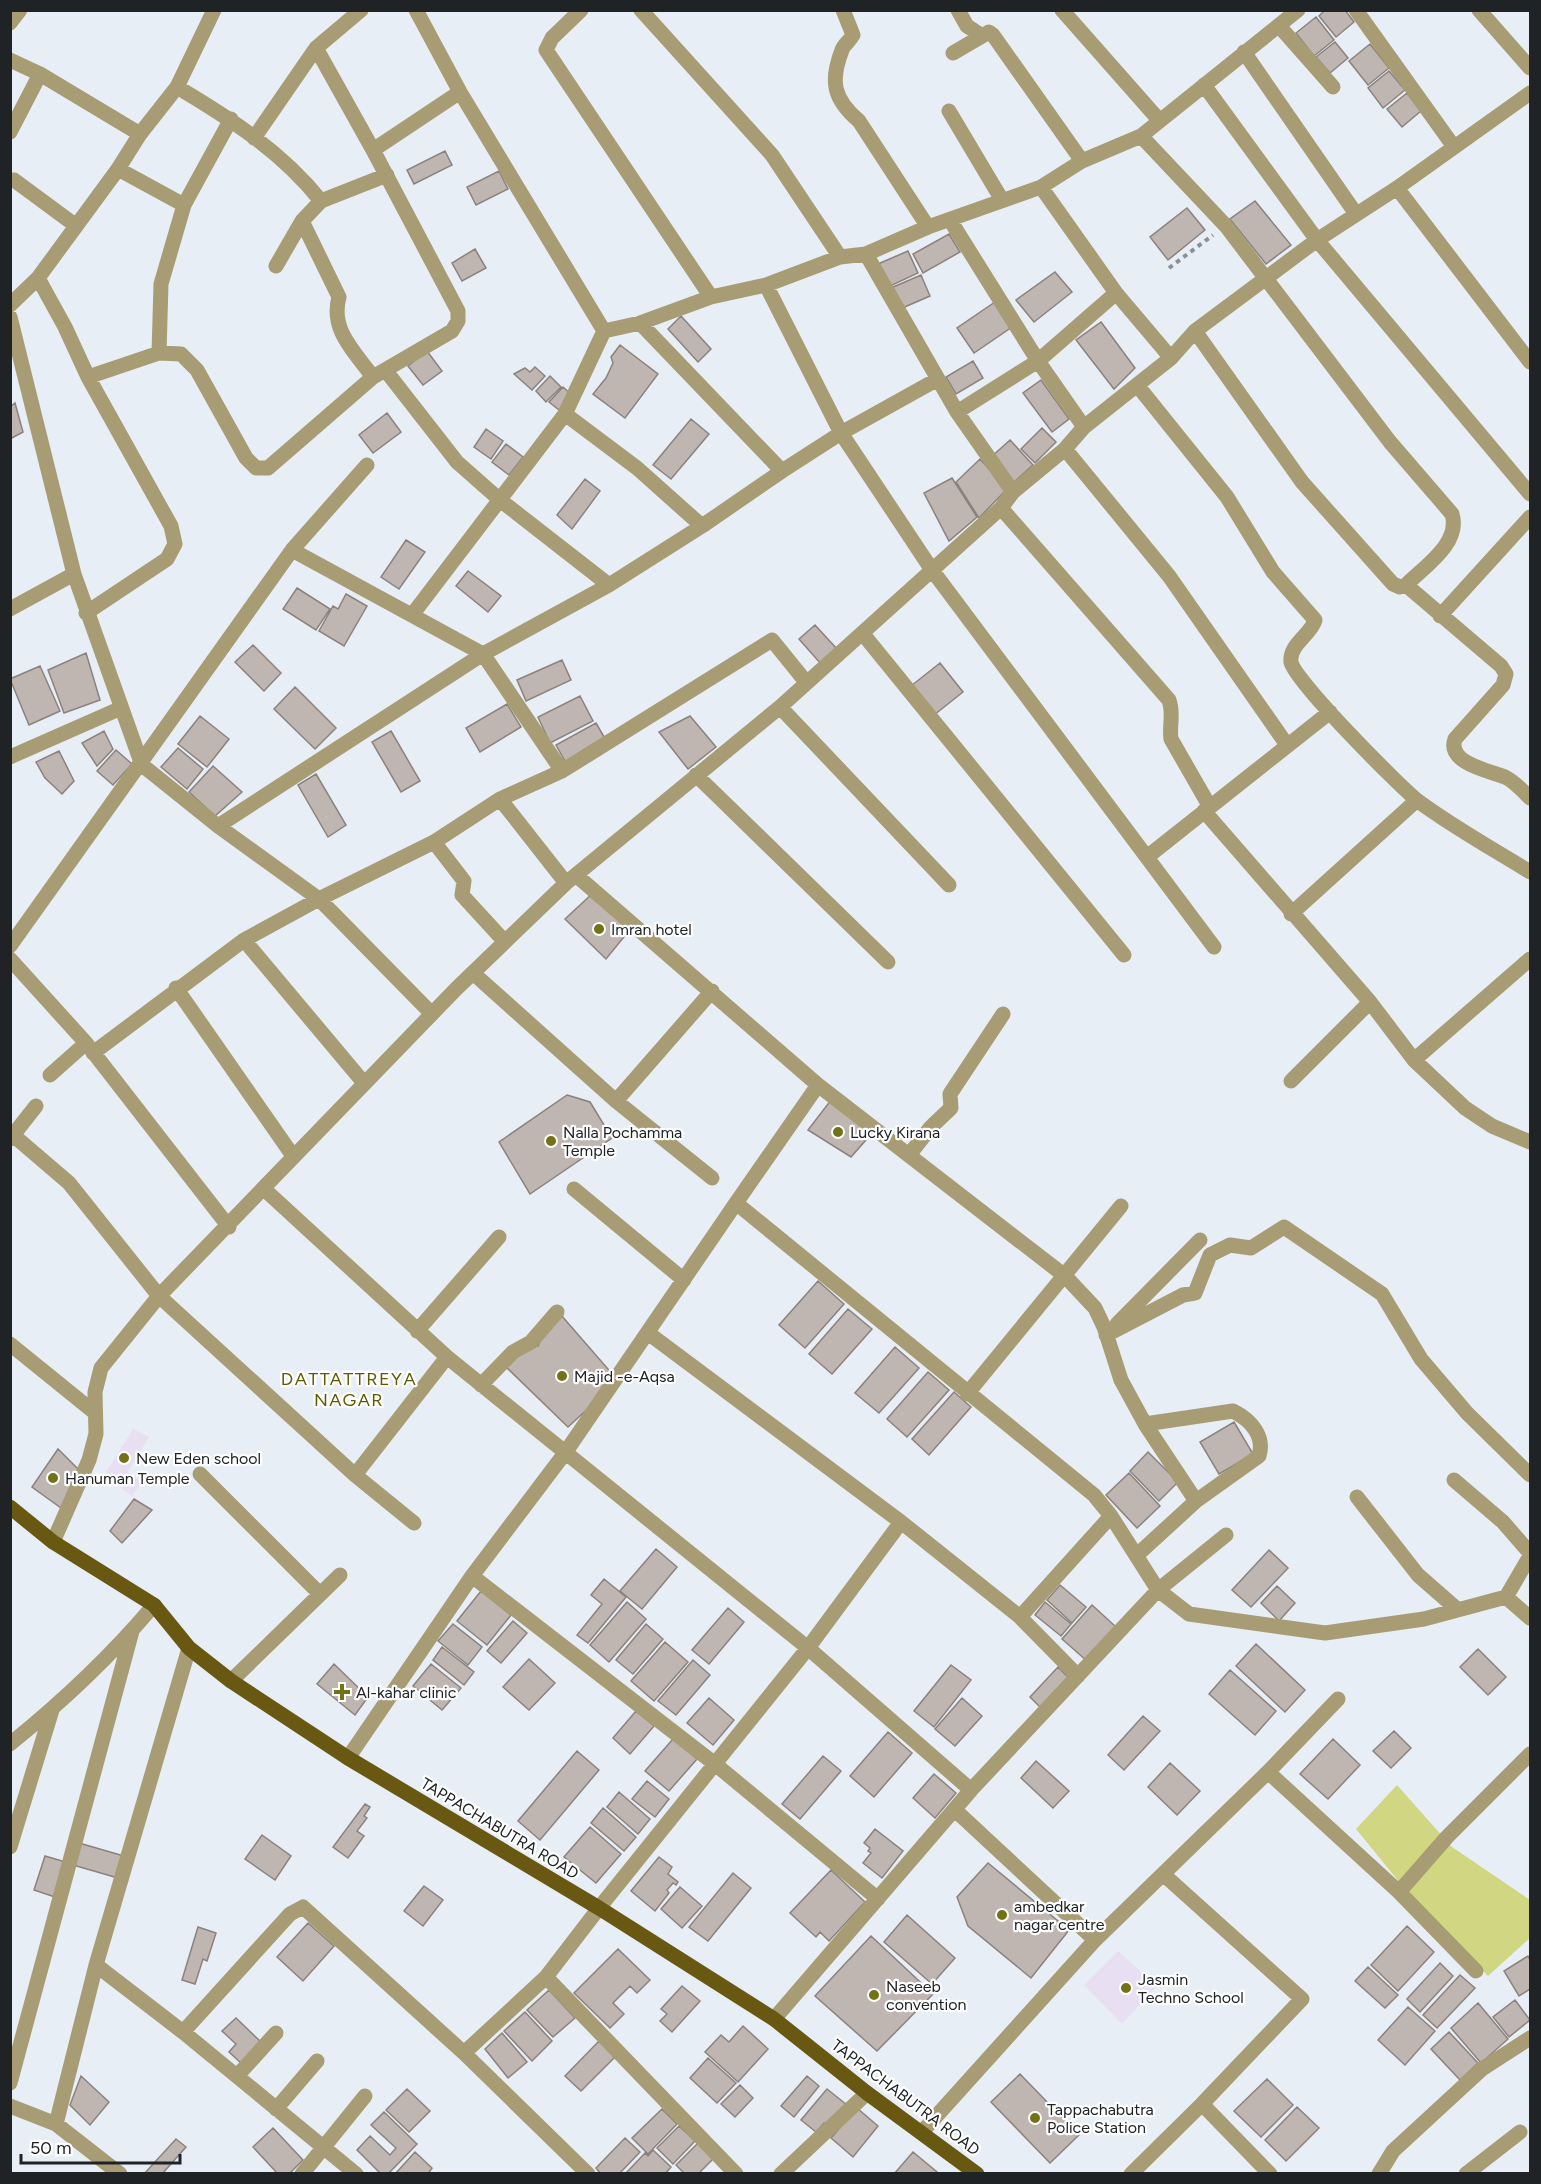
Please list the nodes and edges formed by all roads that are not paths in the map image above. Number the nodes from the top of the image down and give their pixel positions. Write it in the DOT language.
graph roads {
  1 [pos="20,10"];
  2 [pos="214,10"];
  3 [pos="361,10"];
  4 [pos="416,10"];
  5 [pos="581,10"];
  6 [pos="958,10"];
  7 [pos="1062,10"];
  8 [pos="1298,10"];
  9 [pos="1356,10"];
  10 [pos="1479,10"];
  11 [pos="846,11"];
  12 [pos="646,12"];
  13 [pos="10,23"];
  14 [pos="1280,27"];
  15 [pos="981,35"];
  16 [pos="316,48"];
  17 [pos="1244,52"];
  18 [pos="953,53"];
  19 [pos="10,60"];
  20 [pos="1530,68"];
  21 [pos="40,74"];
  22 [pos="1204,85"];
  23 [pos="177,87"];
  24 [pos="1333,87"];
  25 [pos="460,92"];
  26 [pos="1530,93"];
  27 [pos="949,111"];
  28 [pos="231,119"];
  29 [pos="1159,120"];
  30 [pos="10,132"];
  31 [pos="140,134"];
  32 [pos="1141,136"];
  33 [pos="254,138"];
  34 [pos="1454,147"];
  35 [pos="373,150"];
  36 [pos="1082,161"];
  37 [pos="118,169"];
  38 [pos="387,175"];
  39 [pos="14,180"];
  40 [pos="1041,187"];
  41 [pos="1397,188"];
  42 [pos="1002,200"];
  43 [pos="321,201"];
  44 [pos="184,205"];
  45 [pos="1356,214"];
  46 [pos="950,220"];
  47 [pos="302,221"];
  48 [pos="75,225"];
  49 [pos="928,227"];
  50 [pos="1317,240"];
  51 [pos="866,254"];
  52 [pos="840,257"];
  53 [pos="276,266"];
  54 [pos="38,278"];
  55 [pos="1267,278"];
  56 [pos="766,285"];
  57 [pos="1116,292"];
  58 [pos="711,297"];
  59 [pos="10,305"];
  60 [pos="11,322"];
  61 [pos="640,323"];
  62 [pos="604,331"];
  63 [pos="1195,331"];
  64 [pos="159,353"];
  65 [pos="1171,358"];
  66 [pos="1038,361"];
  67 [pos="1530,362"];
  68 [pos="380,374"];
  69 [pos="88,377"];
  70 [pos="938,379"];
  71 [pos="1137,385"];
  72 [pos="957,411"];
  73 [pos="565,414"];
  74 [pos="1084,427"];
  75 [pos="841,433"];
  76 [pos="1065,449"];
  77 [pos="367,465"];
  78 [pos="782,471"];
  79 [pos="1013,492"];
  80 [pos="1530,494"];
  81 [pos="500,500"];
  82 [pos="1001,508"];
  83 [pos="1530,517"];
  84 [pos="702,525"];
  85 [pos="292,550"];
  86 [pos="932,570"];
  87 [pos="74,574"];
  88 [pos="609,585"];
  89 [pos="1406,585"];
  90 [pos="10,609"];
  91 [pos="86,613"];
  92 [pos="412,615"];
  93 [pos="1440,616"];
  94 [pos="862,634"];
  95 [pos="483,654"];
  96 [pos="806,682"];
  97 [pos="780,707"];
  98 [pos="119,709"];
  99 [pos="1330,712"];
  100 [pos="1287,745"];
  101 [pos="10,757"];
  102 [pos="142,765"];
  103 [pos="562,771"];
  104 [pos="696,775"];
  105 [pos="1530,798"];
  106 [pos="500,799"];
  107 [pos="1417,800"];
  108 [pos="1207,809"];
  109 [pos="218,826"];
  110 [pos="434,842"];
  111 [pos="1147,857"];
  112 [pos="1530,872"];
  113 [pos="571,880"];
  114 [pos="948,885"];
  115 [pos="319,899"];
  116 [pos="1291,914"];
  117 [pos="244,940"];
  118 [pos="505,942"];
  119 [pos="10,946"];
  120 [pos="1214,947"];
  121 [pos="1124,955"];
  122 [pos="10,959"];
  123 [pos="1530,959"];
  124 [pos="888,962"];
  125 [pos="473,973"];
  126 [pos="176,988"];
  127 [pos="712,991"];
  128 [pos="1370,1002"];
  129 [pos="432,1014"];
  130 [pos="1003,1014"];
  131 [pos="90,1048"];
  132 [pos="1414,1060"];
  133 [pos="50,1075"];
  134 [pos="1292,1081"];
  135 [pos="364,1083"];
  136 [pos="818,1085"];
  137 [pos="616,1101"];
  138 [pos="36,1106"];
  139 [pos="12,1137"];
  140 [pos="1530,1142"];
  141 [pos="909,1155"];
  142 [pos="293,1156"];
  143 [pos="712,1178"];
  144 [pos="264,1189"];
  145 [pos="574,1189"];
  146 [pos="736,1203"];
  147 [pos="1121,1206"];
  148 [pos="229,1227"];
  149 [pos="499,1237"];
  150 [pos="1200,1240"];
  151 [pos="1065,1276"];
  152 [pos="684,1280"];
  153 [pos="159,1296"];
  154 [pos="557,1312"];
  155 [pos="417,1331"];
  156 [pos="648,1333"];
  157 [pos="1106,1335"];
  158 [pos="10,1344"];
  159 [pos="447,1357"];
  160 [pos="481,1385"];
  161 [pos="967,1394"];
  162 [pos="94,1412"];
  163 [pos="1145,1424"];
  164 [pos="565,1453"];
  165 [pos="200,1474"];
  166 [pos="355,1475"];
  167 [pos="1530,1475"];
  168 [pos="1454,1480"];
  169 [pos="1357,1497"];
  170 [pos="1196,1501"];
  171 [pos="10,1507"];
  172 [pos="1111,1516"];
  173 [pos="901,1522"];
  174 [pos="414,1523"];
  175 [pos="1226,1535"];
  176 [pos="53,1542"];
  177 [pos="1530,1554"];
  178 [pos="1137,1555"];
  179 [pos="340,1575"];
  180 [pos="472,1576"];
  181 [pos="1158,1590"];
  182 [pos="320,1594"];
  183 [pos="1506,1597"];
  184 [pos="154,1605"];
  185 [pos="1458,1610"];
  186 [pos="1020,1617"];
  187 [pos="1530,1618"];
  188 [pos="132,1631"];
  189 [pos="189,1648"];
  190 [pos="808,1648"];
  191 [pos="1078,1676"];
  192 [pos="231,1681"];
  193 [pos="1338,1699"];
  194 [pos="52,1710"];
  195 [pos="10,1744"];
  196 [pos="1530,1754"];
  197 [pos="348,1758"];
  198 [pos="715,1764"];
  199 [pos="1268,1772"];
  200 [pos="971,1790"];
  201 [pos="955,1810"];
  202 [pos="10,1847"];
  203 [pos="1163,1874"];
  204 [pos="1399,1892"];
  205 [pos="878,1899"];
  206 [pos="599,1908"];
  207 [pos="1095,1940"];
  208 [pos="96,1965"];
  209 [pos="1476,1971"];
  210 [pos="546,1977"];
  211 [pos="774,2019"];
  212 [pos="183,2032"];
  213 [pos="276,2033"];
  214 [pos="1530,2037"];
  215 [pos="464,2053"];
  216 [pos="317,2061"];
  217 [pos="237,2076"];
  218 [pos="10,2083"];
  219 [pos="867,2093"];
  220 [pos="365,2096"];
  221 [pos="1202,2103"];
  222 [pos="10,2106"];
  223 [pos="276,2109"];
  224 [pos="56,2124"];
  225 [pos="922,2132"];
  226 [pos="1521,2132"];
  227 [pos="323,2148"];
  228 [pos="120,2174"];
  229 [pos="302,2174"];
  230 [pos="356,2174"];
  231 [pos="588,2174"];
  232 [pos="736,2174"];
  233 [pos="781,2174"];
  234 [pos="977,2174"];
  235 [pos="1131,2174"];
  236 [pos="1270,2174"];
  237 [pos="1379,2174"];
  238 [pos="1466,2174"];
  1 -- 13 [label="street"];
  2 -- 23 [label="street"];
  3 -- 16 [label="street"];
  4 -- 25 [label="street"];
  5 -- 58 [label="street"];
  6 -- 15 [label="street"];
  7 -- 29 [label="street"];
  8 -- 14 [label="street"];
  9 -- 34 [label="street"];
  10 -- 20 [label="street"];
  11 -- 49 [label="street"];
  12 -- 52 [label="street"];
  14 -- 17 [label="street"];
  14 -- 24 [label="street"];
  15 -- 18 [label="street"];
  15 -- 36 [label="street"];
  16 -- 33 [label="street"];
  16 -- 35 [label="street"];
  17 -- 22 [label="street"];
  17 -- 45 [label="street"];
  19 -- 21 [label="street"];
  21 -- 30 [label="street"];
  21 -- 31 [label="street"];
  22 -- 29 [label="street"];
  22 -- 50 [label="street"];
  23 -- 28 [label="street"];
  23 -- 31 [label="street"];
  25 -- 35 [label="street"];
  25 -- 62 [label="street"];
  26 -- 34 [label="street"];
  27 -- 42 [label="street"];
  28 -- 33 [label="street"];
  28 -- 44 [label="street"];
  29 -- 32 [label="street"];
  31 -- 37 [label="street"];
  32 -- 36 [label="street"];
  32 -- 55 [label="street"];
  33 -- 43 [label="street"];
  34 -- 41 [label="street"];
  35 -- 38 [label="street"];
  36 -- 40 [label="street"];
  37 -- 44 [label="street"];
  37 -- 48 [label="street"];
  38 -- 43 [label="street"];
  38 -- 68 [label="street"];
  39 -- 48 [label="street"];
  40 -- 42 [label="street"];
  40 -- 57 [label="street"];
  41 -- 45 [label="street"];
  41 -- 67 [label="street"];
  42 -- 46 [label="street"];
  43 -- 47 [label="street"];
  44 -- 64 [label="street"];
  45 -- 50 [label="street"];
  46 -- 49 [label="street"];
  46 -- 66 [label="street"];
  47 -- 53 [label="street"];
  47 -- 68 [label="street"];
  48 -- 54 [label="street"];
  49 -- 51 [label="street"];
  50 -- 55 [label="street"];
  50 -- 80 [label="street"];
  51 -- 52 [label="street"];
  51 -- 70 [label="street"];
  52 -- 56 [label="street"];
  54 -- 59 [label="street"];
  54 -- 69 [label="street"];
  55 -- 63 [label="street"];
  55 -- 89 [label="street"];
  56 -- 58 [label="street"];
  56 -- 75 [label="street"];
  57 -- 65 [label="street"];
  57 -- 66 [label="street"];
  58 -- 61 [label="street"];
  60 -- 87 [label="street"];
  61 -- 62 [label="street"];
  61 -- 78 [label="street"];
  62 -- 73 [label="street"];
  63 -- 65 [label="street"];
  63 -- 89 [label="street"];
  64 -- 68 [label="street"];
  64 -- 69 [label="street"];
  65 -- 71 [label="street"];
  66 -- 72 [label="street"];
  66 -- 74 [label="street"];
  68 -- 81 [label="street"];
  69 -- 91 [label="street"];
  70 -- 72 [label="street"];
  70 -- 75 [label="street"];
  71 -- 74 [label="street"];
  71 -- 99 [label="street"];
  72 -- 79 [label="street"];
  73 -- 81 [label="street"];
  73 -- 84 [label="street"];
  74 -- 76 [label="street"];
  75 -- 78 [label="street"];
  75 -- 86 [label="street"];
  76 -- 79 [label="street"];
  76 -- 100 [label="street"];
  77 -- 85 [label="street"];
  78 -- 84 [label="street"];
  79 -- 82 [label="street"];
  81 -- 88 [label="street"];
  81 -- 92 [label="street"];
  82 -- 86 [label="street"];
  82 -- 108 [label="street"];
  83 -- 93 [label="street"];
  84 -- 88 [label="street"];
  85 -- 92 [label="street"];
  85 -- 102 [label="street"];
  86 -- 94 [label="street"];
  86 -- 111 [label="street"];
  87 -- 90 [label="street"];
  87 -- 91 [label="street"];
  88 -- 95 [label="street"];
  89 -- 93 [label="street"];
  91 -- 98 [label="street"];
  92 -- 95 [label="street"];
  93 -- 105 [label="street"];
  94 -- 96 [label="street"];
  94 -- 121 [label="street"];
  95 -- 103 [label="street"];
  95 -- 109 [label="street"];
  96 -- 97 [label="street"];
  96 -- 103 [label="street"];
  97 -- 104 [label="street"];
  97 -- 114 [label="street"];
  98 -- 101 [label="street"];
  98 -- 102 [label="street"];
  99 -- 100 [label="street"];
  99 -- 107 [label="street"];
  100 -- 108 [label="street"];
  102 -- 109 [label="street"];
  102 -- 119 [label="street"];
  103 -- 106 [label="street"];
  104 -- 113 [label="street"];
  104 -- 124 [label="street"];
  106 -- 110 [label="street"];
  106 -- 113 [label="street"];
  107 -- 112 [label="street"];
  107 -- 116 [label="street"];
  108 -- 111 [label="street"];
  108 -- 116 [label="street"];
  109 -- 115 [label="street"];
  110 -- 115 [label="street"];
  110 -- 118 [label="street"];
  111 -- 120 [label="street"];
  113 -- 118 [label="street"];
  113 -- 127 [label="street"];
  115 -- 117 [label="street"];
  115 -- 129 [label="street"];
  116 -- 128 [label="street"];
  117 -- 126 [label="street"];
  117 -- 135 [label="street"];
  118 -- 125 [label="street"];
  122 -- 131 [label="street"];
  123 -- 132 [label="street"];
  125 -- 129 [label="street"];
  125 -- 137 [label="street"];
  126 -- 131 [label="street"];
  126 -- 142 [label="street"];
  127 -- 136 [label="street"];
  127 -- 137 [label="street"];
  128 -- 132 [label="street"];
  128 -- 134 [label="street"];
  129 -- 135 [label="street"];
  130 -- 141 [label="street"];
  131 -- 133 [label="street"];
  131 -- 148 [label="street"];
  132 -- 140 [label="street"];
  135 -- 142 [label="street"];
  136 -- 141 [label="street"];
  136 -- 146 [label="street"];
  137 -- 143 [label="street"];
  138 -- 139 [label="street"];
  139 -- 153 [label="street"];
  141 -- 151 [label="street"];
  142 -- 144 [label="street"];
  144 -- 148 [label="street"];
  144 -- 155 [label="street"];
  145 -- 152 [label="street"];
  146 -- 152 [label="street"];
  146 -- 161 [label="street"];
  147 -- 151 [label="street"];
  148 -- 153 [label="street"];
  149 -- 155 [label="street"];
  150 -- 157 [label="street"];
  151 -- 157 [label="street"];
  151 -- 161 [label="street"];
  152 -- 156 [label="street"];
  153 -- 162 [label="street"];
  153 -- 166 [label="street"];
  154 -- 160 [label="street"];
  155 -- 159 [label="street"];
  156 -- 164 [label="street"];
  156 -- 173 [label="street"];
  157 -- 163 [label="street"];
  157 -- 167 [label="street"];
  158 -- 162 [label="street"];
  159 -- 160 [label="street"];
  159 -- 166 [label="street"];
  160 -- 164 [label="street"];
  161 -- 172 [label="street"];
  162 -- 176 [label="street"];
  163 -- 170 [label="street"];
  163 -- 170 [label="street"];
  164 -- 180 [label="street"];
  164 -- 190 [label="street"];
  165 -- 182 [label="street"];
  166 -- 174 [label="street"];
  168 -- 177 [label="street"];
  169 -- 185 [label="street"];
  170 -- 178 [label="street"];
  171 -- 176 [label="main road, TAPPACHABUTRA ROAD"];
  172 -- 178 [label="street"];
  172 -- 186 [label="street"];
  173 -- 186 [label="street"];
  173 -- 190 [label="street"];
  175 -- 181 [label="street"];
  176 -- 184 [label="main road, TAPPACHABUTRA ROAD"];
  177 -- 183 [label="street"];
  178 -- 181 [label="street"];
  179 -- 182 [label="street"];
  180 -- 197 [label="street"];
  180 -- 198 [label="street"];
  181 -- 185 [label="street"];
  181 -- 191 [label="street"];
  182 -- 192 [label="street"];
  183 -- 185 [label="street"];
  183 -- 187 [label="street"];
  184 -- 188 [label="street"];
  184 -- 189 [label="main road, TAPPACHABUTRA ROAD"];
  186 -- 191 [label="street"];
  188 -- 194 [label="street"];
  188 -- 218 [label="street"];
  189 -- 192 [label="main road, TAPPACHABUTRA ROAD"];
  189 -- 208 [label="street"];
  190 -- 198 [label="street"];
  190 -- 200 [label="street"];
  191 -- 200 [label="street"];
  192 -- 197 [label="main road, TAPPACHABUTRA ROAD"];
  193 -- 199 [label="street"];
  194 -- 195 [label="street"];
  194 -- 202 [label="street"];
  196 -- 204 [label="street"];
  197 -- 206 [label="main road, TAPPACHABUTRA ROAD"];
  198 -- 205 [label="street"];
  198 -- 206 [label="street"];
  199 -- 203 [label="street"];
  199 -- 204 [label="street"];
  200 -- 201 [label="street"];
  201 -- 205 [label="street"];
  201 -- 207 [label="street"];
  203 -- 207 [label="street"];
  203 -- 221 [label="street"];
  204 -- 209 [label="street"];
  205 -- 211 [label="street"];
  206 -- 210 [label="street"];
  206 -- 211 [label="main road, TAPPACHABUTRA ROAD"];
  207 -- 225 [label="street"];
  208 -- 212 [label="street"];
  208 -- 224 [label="street"];
  210 -- 215 [label="street"];
  210 -- 232 [label="street"];
  211 -- 219 [label="main road, TAPPACHABUTRA ROAD"];
  212 -- 215 [label="street"];
  212 -- 217 [label="street"];
  213 -- 217 [label="street"];
  214 -- 237 [label="street"];
  215 -- 231 [label="street"];
  216 -- 223 [label="street"];
  217 -- 223 [label="street"];
  219 -- 225 [label="main road, TAPPACHABUTRA ROAD"];
  219 -- 233 [label="street"];
  220 -- 227 [label="street"];
  221 -- 235 [label="street"];
  221 -- 236 [label="street"];
  222 -- 224 [label="street"];
  223 -- 227 [label="street"];
  224 -- 228 [label="street"];
  225 -- 234 [label="main road, TAPPACHABUTRA ROAD"];
  226 -- 238 [label="street"];
  227 -- 229 [label="street"];
  227 -- 230 [label="street"];
}
